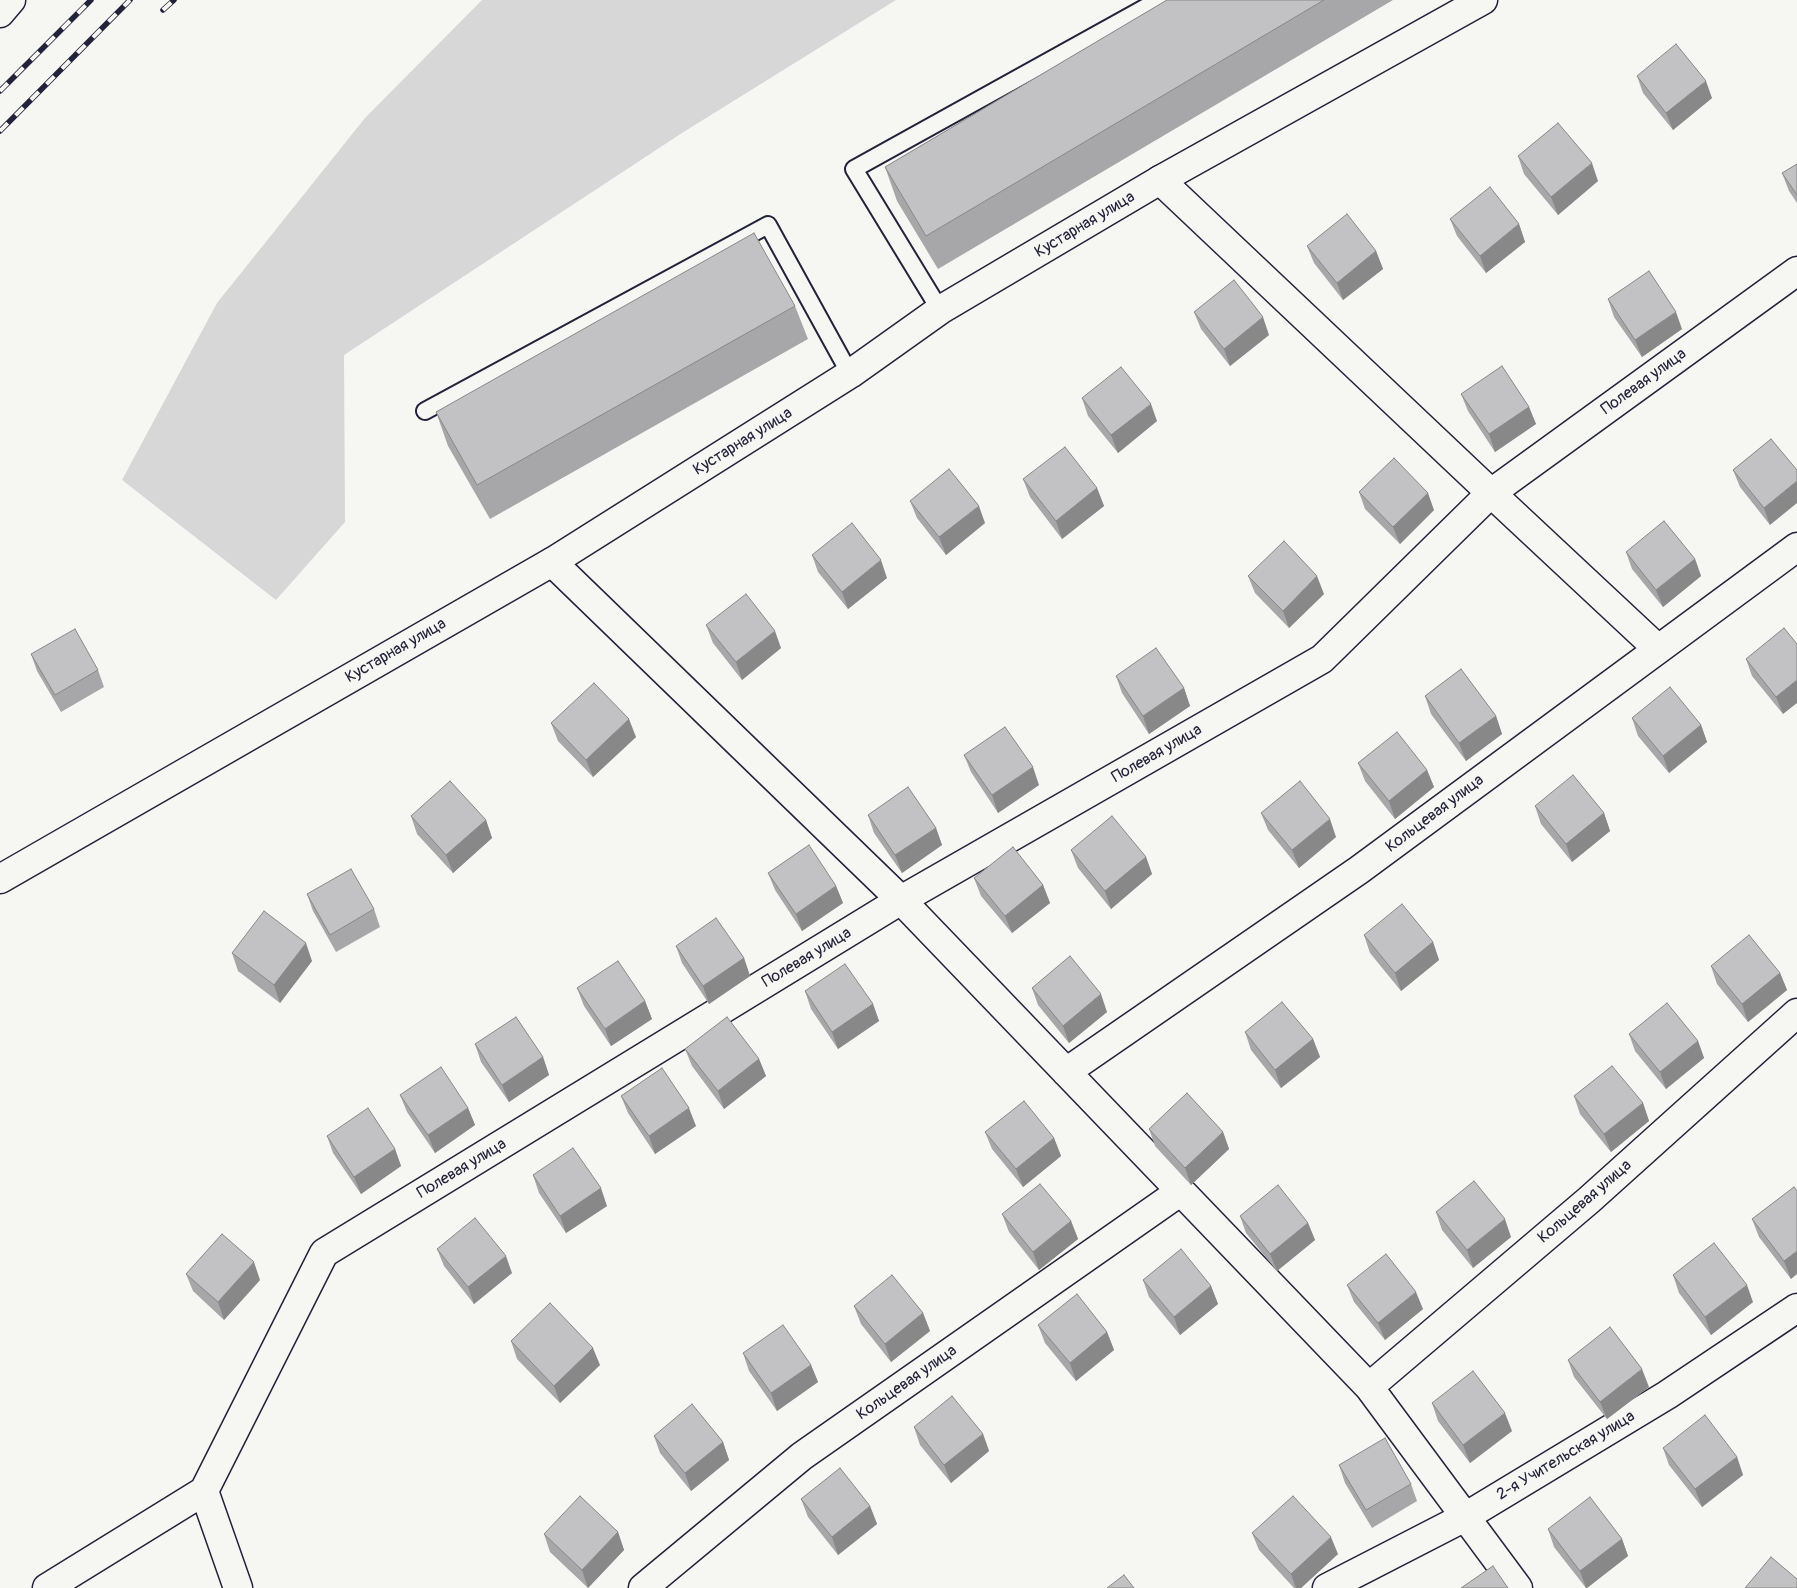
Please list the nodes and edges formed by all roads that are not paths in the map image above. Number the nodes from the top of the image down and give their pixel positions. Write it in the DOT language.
graph roads {
  1 [pos="11,0"];
  2 [pos="1159,0"];
  3 [pos="1483,0"];
  4 [pos="0,13"];
  5 [pos="1160,180"];
  6 [pos="1797,271"];
  7 [pos="940,310"];
  8 [pos="850,374"];
  9 [pos="425,411"];
  10 [pos="1491,493"];
  11 [pos="1797,547"];
  12 [pos="552,562"];
  13 [pos="1658,649"];
  14 [pos="0,878"];
  15 [pos="901,900"];
  16 [pos="1797,1013"];
  17 [pos="1066,1072"];
  18 [pos="1180,1191"];
  19 [pos="1797,1308"];
  20 [pos="1369,1387"];
  21 [pos="204,1490"];
  22 [pos="1465,1518"];
  23 [pos="48,1587"];
  24 [pos="80,1588"];
  25 [pos="238,1588"];
  26 [pos="643,1588"];
  27 [pos="1327,1588"];
  28 [pos="1518,1588"];
  1 -- 4 [label="street"];
  2 -- 7 [label="lane"];
  3 -- 5 [label="street, Кустарная улица"];
  5 -- 7 [label="street, Кустарная улица"];
  5 -- 10 [label="street"];
  6 -- 10 [label="street, Полевая улица"];
  7 -- 8 [label="street, Кустарная улица"];
  8 -- 9 [label="lane"];
  8 -- 12 [label="street, Кустарная улица"];
  10 -- 13 [label="street"];
  10 -- 15 [label="street, Полевая улица"];
  11 -- 13 [label="street, Кольцевая улица"];
  12 -- 14 [label="street, Кустарная улица"];
  12 -- 15 [label="street"];
  13 -- 17 [label="street, Кольцевая улица"];
  15 -- 17 [label="street"];
  15 -- 21 [label="street, Полевая улица"];
  16 -- 20 [label="street, Кольцевая улица"];
  17 -- 18 [label="street"];
  18 -- 20 [label="street"];
  18 -- 26 [label="street, Кольцевая улица"];
  19 -- 22 [label="street, 2-я Учительская улица"];
  20 -- 22 [label="street"];
  21 -- 23 [label="street"];
  21 -- 25 [label="street"];
  22 -- 27 [label="street, 2-я Учительская улица"];
  22 -- 28 [label="street"];
  23 -- 24 [label="street"];
}
